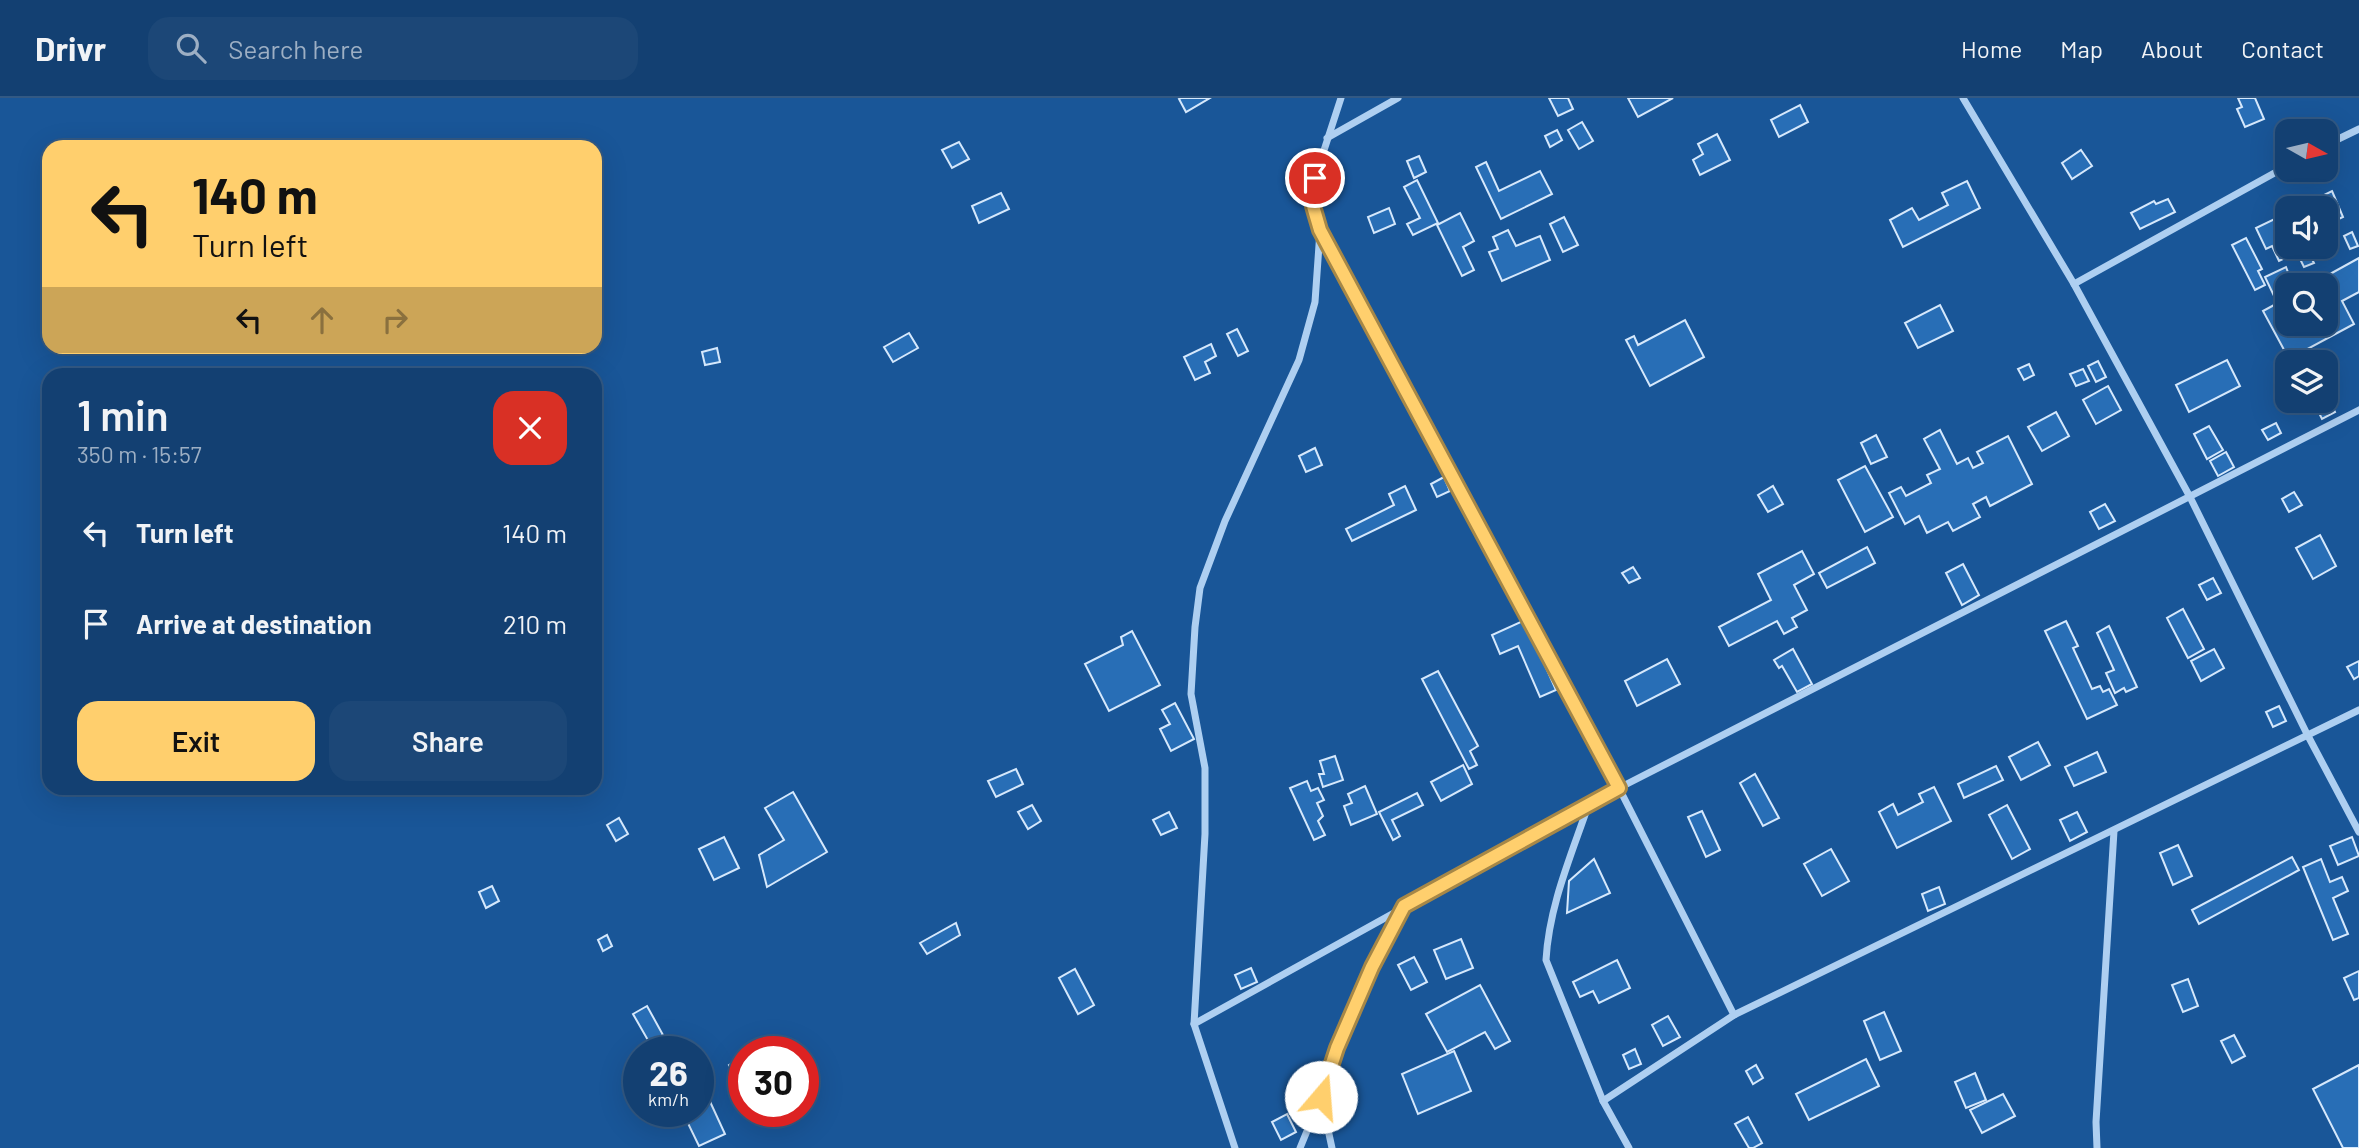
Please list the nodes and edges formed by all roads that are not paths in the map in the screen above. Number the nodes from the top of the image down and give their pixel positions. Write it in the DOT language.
graph roads {
  1 [pos="1341,98"];
  2 [pos="1398,98"];
  3 [pos="1963,98"];
  4 [pos="2359,129"];
  5 [pos="1327,138"];
  6 [pos="2338,139"];
  7 [pos="2275,173"];
  8 [pos="1320,230"];
  9 [pos="2074,284"];
  10 [pos="2359,410"];
  11 [pos="2190,496"];
  12 [pos="2359,710"];
  13 [pos="2307,734"];
  14 [pos="1619,788"];
  15 [pos="1588,806"];
  16 [pos="2113,831"];
  17 [pos="2359,832"];
  18 [pos="1404,906"];
  19 [pos="1734,1015"];
  20 [pos="1194,1024"];
  21 [pos="1321,1097"];
  22 [pos="1603,1101"];
  23 [pos="1235,1148"];
  24 [pos="1300,1148"];
  25 [pos="1332,1148"];
  26 [pos="1629,1148"];
  27 [pos="2097,1148"];
  1 -- 5 [label="street"];
  2 -- 5 [label="street"];
  3 -- 9 [label="street"];
  4 -- 6 [label="street"];
  5 -- 8 [label="street"];
  7 -- 9 [label="street"];
  8 -- 14 [label="street"];
  8 -- 20 [label="street"];
  9 -- 11 [label="street"];
  10 -- 11 [label="street"];
  11 -- 13 [label="street"];
  11 -- 14 [label="street"];
  12 -- 13 [label="street"];
  13 -- 16 [label="street"];
  13 -- 17 [label="street"];
  14 -- 15 [label="street"];
  14 -- 19 [label="street"];
  15 -- 18 [label="street"];
  15 -- 22 [label="street"];
  16 -- 19 [label="street"];
  16 -- 27 [label="street"];
  18 -- 20 [label="street"];
  18 -- 21 [label="street"];
  19 -- 22 [label="street"];
  20 -- 23 [label="street"];
  21 -- 24 [label="street"];
  21 -- 25 [label="street"];
  22 -- 26 [label="street"];
}
